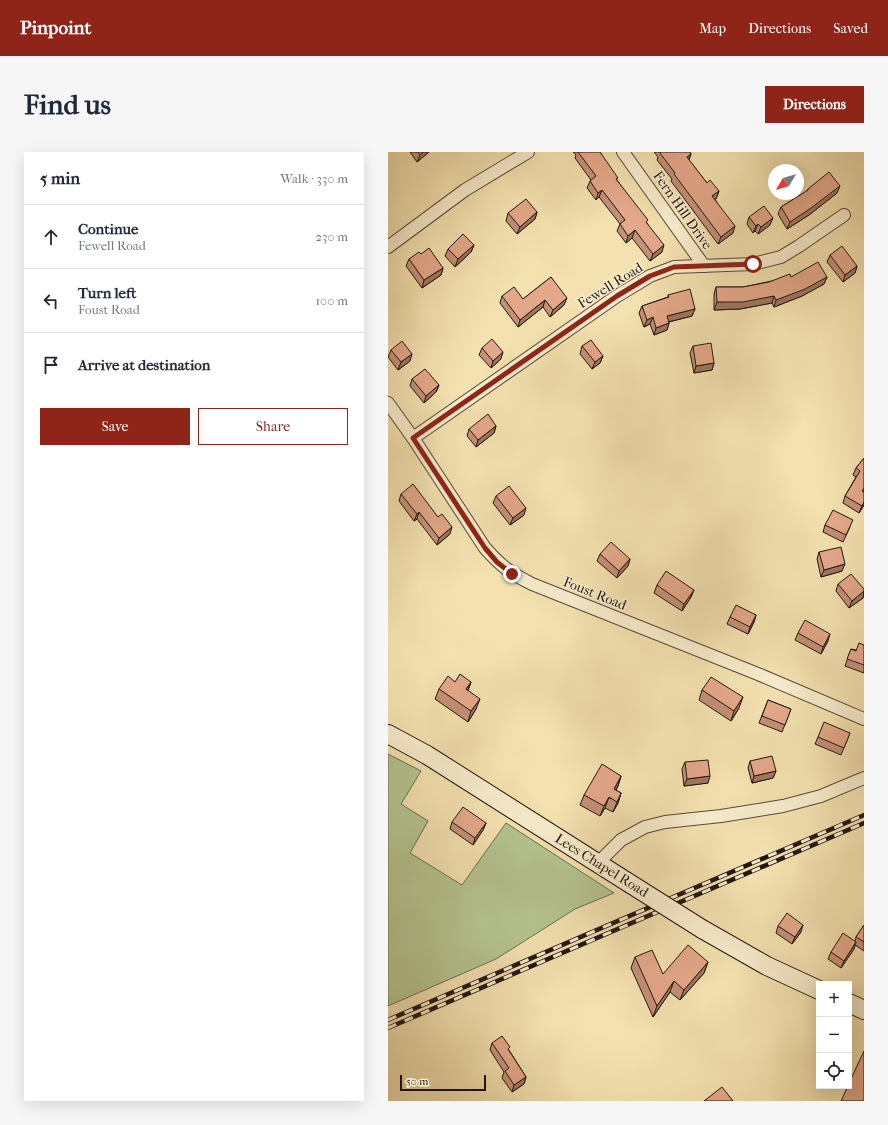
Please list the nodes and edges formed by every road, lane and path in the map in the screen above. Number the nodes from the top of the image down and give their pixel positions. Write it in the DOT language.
graph roads {
  1 [pos="528,152"];
  2 [pos="624,152"];
  3 [pos="844,215"];
  4 [pos="388,247"];
  5 [pos="704,266"];
  6 [pos="388,403"];
  7 [pos="413,438"];
  8 [pos="864,719"];
  9 [pos="388,734"];
  10 [pos="864,778"];
  11 [pos="598,863"];
  12 [pos="816,989"];
  13 [pos="852,1004"];
  14 [pos="864,1010"];
  1 -- 4 [label="street"];
  2 -- 5 [label="street, Fern Hill Drive"];
  3 -- 5 [label="street, Fewell Road"];
  5 -- 7 [label="street, Fewell Road"];
  6 -- 7 [label="street, Foust Road"];
  7 -- 8 [label="street, Foust Road"];
  9 -- 11 [label="main road, Lees Chapel Road"];
  10 -- 11 [label="street"];
  11 -- 12 [label="main road, Lees Chapel Road, bridge"];
  13 -- 14 [label="main road"];
}
